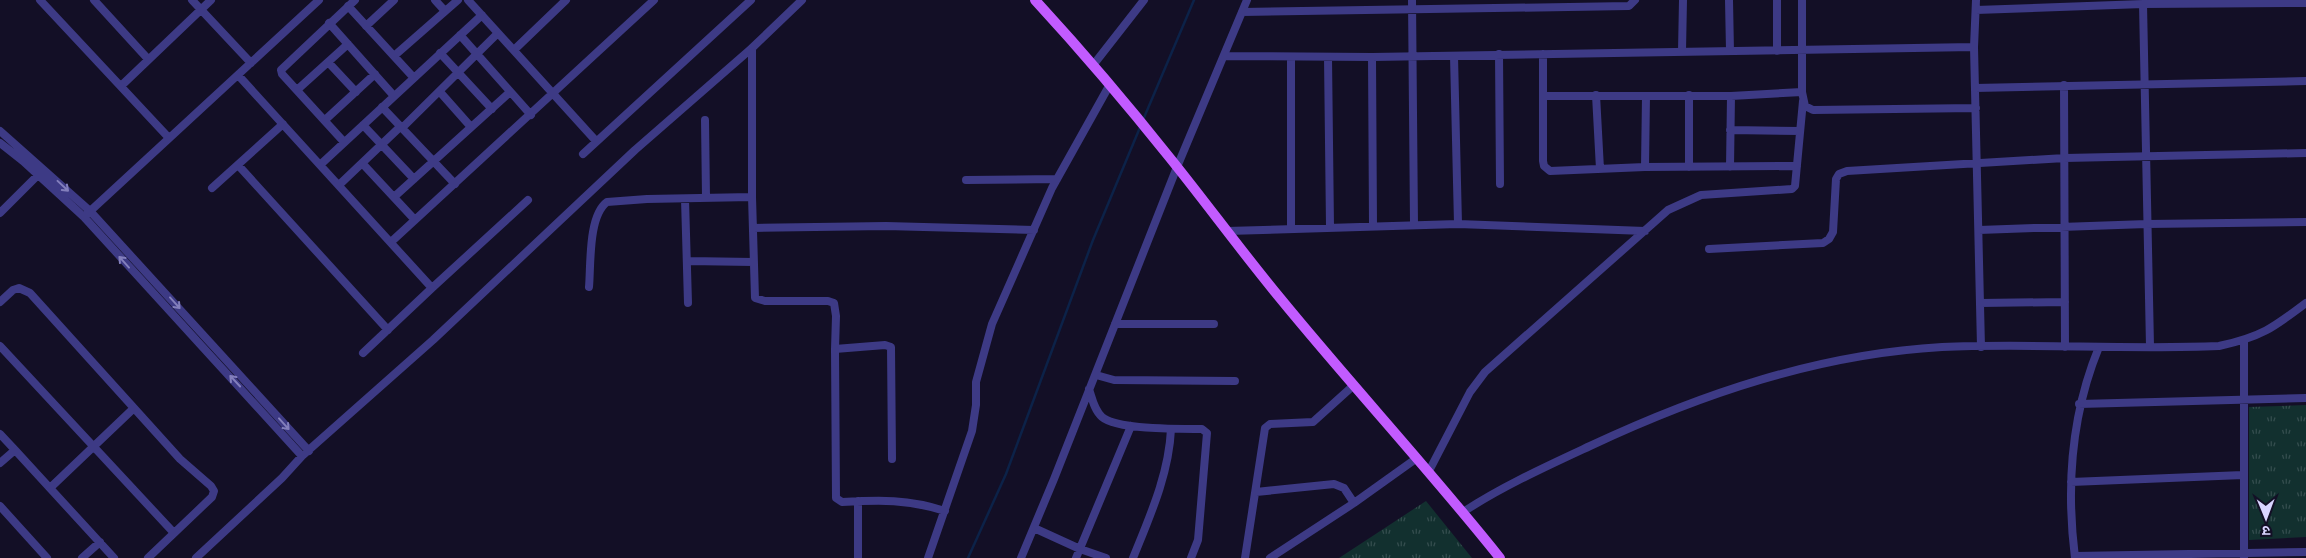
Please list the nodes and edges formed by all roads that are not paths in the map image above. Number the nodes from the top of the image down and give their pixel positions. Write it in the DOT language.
graph roads {
  1 [pos="40,0"];
  2 [pos="94,0"];
  3 [pos="192,0"];
  4 [pos="211,0"];
  5 [pos="319,0"];
  6 [pos="355,0"];
  7 [pos="394,0"];
  8 [pos="435,0"];
  9 [pos="458,0"];
  10 [pos="468,0"];
  11 [pos="566,0"];
  12 [pos="654,0"];
  13 [pos="751,0"];
  14 [pos="802,0"];
  15 [pos="1035,0"];
  16 [pos="1144,0"];
  17 [pos="1248,0"];
  18 [pos="1412,0"];
  19 [pos="1635,0"];
  20 [pos="1683,0"];
  21 [pos="1730,0"];
  22 [pos="1777,0"];
  23 [pos="1802,0"];
  24 [pos="1976,0"];
  25 [pos="2251,2"];
  26 [pos="2169,3"];
  27 [pos="2306,3"];
  28 [pos="2143,4"];
  29 [pos="348,6"];
  30 [pos="1412,9"];
  31 [pos="201,10"];
  32 [pos="1976,10"];
  33 [pos="446,11"];
  34 [pos="1242,12"];
  35 [pos="482,15"];
  36 [pos="329,23"];
  37 [pos="366,26"];
  38 [pos="498,33"];
  39 [pos="460,35"];
  40 [pos="348,44"];
  41 [pos="1974,47"];
  42 [pos="752,48"];
  43 [pos="514,50"];
  44 [pos="1682,51"];
  45 [pos="1730,51"];
  46 [pos="1777,51"];
  47 [pos="1802,51"];
  48 [pos="440,53"];
  49 [pos="476,54"];
  50 [pos="1499,54"];
  51 [pos="1543,54"];
  52 [pos="394,56"];
  53 [pos="1224,56"];
  54 [pos="1413,56"];
  55 [pos="1454,56"];
  56 [pos="1328,57"];
  57 [pos="1372,57"];
  58 [pos="1292,58"];
  59 [pos="148,60"];
  60 [pos="328,62"];
  61 [pos="251,63"];
  62 [pos="1094,64"];
  63 [pos="375,74"];
  64 [pos="459,74"];
  65 [pos="238,75"];
  66 [pos="414,78"];
  67 [pos="2306,81"];
  68 [pos="2145,84"];
  69 [pos="2064,85"];
  70 [pos="121,86"];
  71 [pos="1109,86"];
  72 [pos="1975,88"];
  73 [pos="297,90"];
  74 [pos="356,92"];
  75 [pos="440,92"];
  76 [pos="510,92"];
  77 [pos="1802,92"];
  78 [pos="553,94"];
  79 [pos="1596,95"];
  80 [pos="1689,95"];
  81 [pos="394,96"];
  82 [pos="1544,96"];
  83 [pos="1646,96"];
  84 [pos="1731,96"];
  85 [pos="1803,101"];
  86 [pos="382,107"];
  87 [pos="492,108"];
  88 [pos="1976,108"];
  89 [pos="531,114"];
  90 [pos="324,120"];
  91 [pos="705,120"];
  92 [pos="283,124"];
  93 [pos="363,124"];
  94 [pos="401,127"];
  95 [pos="471,127"];
  96 [pos="1730,130"];
  97 [pos="0,131"];
  98 [pos="1800,131"];
  99 [pos="169,138"];
  100 [pos="596,141"];
  101 [pos="344,142"];
  102 [pos="0,143"];
  103 [pos="382,144"];
  104 [pos="2306,152"];
  105 [pos="583,154"];
  106 [pos="2147,156"];
  107 [pos="2065,158"];
  108 [pos="433,161"];
  109 [pos="1978,162"];
  110 [pos="362,163"];
  111 [pos="238,165"];
  112 [pos="320,165"];
  113 [pos="1797,166"];
  114 [pos="1177,167"];
  115 [pos="1645,167"];
  116 [pos="1689,167"];
  117 [pos="1730,167"];
  118 [pos="44,169"];
  119 [pos="1600,169"];
  120 [pos="39,176"];
  121 [pos="414,179"];
  122 [pos="1057,179"];
  123 [pos="966,180"];
  124 [pos="454,184"];
  125 [pos="1500,184"];
  126 [pos="339,185"];
  127 [pos="212,188"];
  128 [pos="394,197"];
  129 [pos="752,197"];
  130 [pos="706,198"];
  131 [pos="685,199"];
  132 [pos="528,200"];
  133 [pos="90,211"];
  134 [pos="0,213"];
  135 [pos="84,217"];
  136 [pos="415,220"];
  137 [pos="2306,222"];
  138 [pos="1414,224"];
  139 [pos="1458,224"];
  140 [pos="2147,224"];
  141 [pos="1373,226"];
  142 [pos="1330,227"];
  143 [pos="2065,227"];
  144 [pos="753,228"];
  145 [pos="1291,228"];
  146 [pos="1034,230"];
  147 [pos="1979,230"];
  148 [pos="1227,231"];
  149 [pos="1645,231"];
  150 [pos="391,242"];
  151 [pos="1709,249"];
  152 [pos="688,260"];
  153 [pos="754,262"];
  154 [pos="589,287"];
  155 [pos="432,288"];
  156 [pos="0,302"];
  157 [pos="2065,302"];
  158 [pos="2306,302"];
  159 [pos="688,303"];
  160 [pos="1980,303"];
  161 [pos="1115,324"];
  162 [pos="1214,324"];
  163 [pos="388,330"];
  164 [pos="2244,341"];
  165 [pos="0,346"];
  166 [pos="2150,346"];
  167 [pos="1981,347"];
  168 [pos="2065,347"];
  169 [pos="2099,347"];
  170 [pos="835,349"];
  171 [pos="363,353"];
  172 [pos="1096,375"];
  173 [pos="1234,381"];
  174 [pos="1354,385"];
  175 [pos="1089,389"];
  176 [pos="2306,398"];
  177 [pos="2244,399"];
  178 [pos="2080,404"];
  179 [pos="134,408"];
  180 [pos="1131,426"];
  181 [pos="1172,429"];
  182 [pos="0,434"];
  183 [pos="94,446"];
  184 [pos="14,450"];
  185 [pos="309,451"];
  186 [pos="302,456"];
  187 [pos="1417,458"];
  188 [pos="892,459"];
  189 [pos="0,463"];
  190 [pos="1429,471"];
  191 [pos="2243,475"];
  192 [pos="2071,482"];
  193 [pos="50,488"];
  194 [pos="1256,492"];
  195 [pos="858,501"];
  196 [pos="1354,503"];
  197 [pos="0,506"];
  198 [pos="945,511"];
  199 [pos="1464,512"];
  200 [pos="1034,528"];
  201 [pos="174,533"];
  202 [pos="100,542"];
  203 [pos="1080,549"];
  204 [pos="2306,552"];
  205 [pos="2244,556"];
  206 [pos="2075,557"];
  207 [pos="47,558"];
  208 [pos="82,558"];
  209 [pos="114,558"];
  210 [pos="148,558"];
  211 [pos="196,558"];
  212 [pos="858,558"];
  213 [pos="928,558"];
  214 [pos="1021,558"];
  215 [pos="1076,558"];
  216 [pos="1106,558"];
  217 [pos="1133,558"];
  218 [pos="1191,558"];
  219 [pos="1245,558"];
  220 [pos="1270,558"];
  221 [pos="1500,558"];
  1 -- 70 [label="street"];
  2 -- 59 [label="street"];
  3 -- 31 [label="street"];
  4 -- 31 [label="street"];
  5 -- 61 [label="street"];
  6 -- 29 [label="street"];
  7 -- 37 [label="street"];
  8 -- 33 [label="street"];
  9 -- 33 [label="street"];
  10 -- 35 [label="street"];
  11 -- 43 [label="street"];
  12 -- 78 [label="street"];
  13 -- 100 [label="street"];
  14 -- 42 [label="street"];
  15 -- 62 [label="main road"];
  16 -- 62 [label="street"];
  17 -- 34 [label="street"];
  18 -- 30 [label="street"];
  19 -- 30 [label="street"];
  20 -- 44 [label="street"];
  21 -- 45 [label="street"];
  22 -- 46 [label="street"];
  23 -- 47 [label="street"];
  24 -- 32 [label="street"];
  25 -- 26 [label="street"];
  25 -- 27 [label="street"];
  26 -- 28 [label="street"];
  28 -- 32 [label="street"];
  28 -- 68 [label="street"];
  29 -- 36 [label="street"];
  29 -- 37 [label="street"];
  30 -- 34 [label="street"];
  30 -- 54 [label="street"];
  31 -- 59 [label="street"];
  31 -- 61 [label="street"];
  32 -- 41 [label="street"];
  33 -- 52 [label="street"];
  34 -- 53 [label="street"];
  35 -- 38 [label="street"];
  35 -- 39 [label="street"];
  36 -- 40 [label="street"];
  36 -- 73 [label="street"];
  37 -- 52 [label="street"];
  38 -- 43 [label="street"];
  38 -- 49 [label="street"];
  39 -- 48 [label="street"];
  39 -- 49 [label="street"];
  40 -- 60 [label="street"];
  40 -- 63 [label="street"];
  41 -- 47 [label="street"];
  41 -- 72 [label="street"];
  42 -- 129 [label="street"];
  42 -- 185 [label="street"];
  43 -- 78 [label="street"];
  44 -- 45 [label="street"];
  44 -- 51 [label="street"];
  45 -- 46 [label="street"];
  46 -- 47 [label="street"];
  47 -- 77 [label="street"];
  48 -- 64 [label="street"];
  48 -- 66 [label="street"];
  49 -- 64 [label="street"];
  49 -- 76 [label="street"];
  50 -- 51 [label="street"];
  50 -- 55 [label="street"];
  50 -- 125 [label="street"];
  51 -- 82 [label="street"];
  52 -- 66 [label="street"];
  53 -- 58 [label="street"];
  53 -- 114 [label="street"];
  54 -- 55 [label="street"];
  54 -- 57 [label="street"];
  54 -- 138 [label="street"];
  55 -- 139 [label="street"];
  56 -- 57 [label="street"];
  56 -- 58 [label="street"];
  56 -- 142 [label="street"];
  57 -- 141 [label="street"];
  58 -- 145 [label="street"];
  59 -- 70 [label="street"];
  60 -- 73 [label="street"];
  60 -- 74 [label="street"];
  61 -- 65 [label="street"];
  62 -- 71 [label="main road"];
  63 -- 74 [label="street"];
  63 -- 81 [label="street"];
  64 -- 75 [label="street"];
  64 -- 87 [label="street"];
  65 -- 92 [label="street"];
  65 -- 99 [label="street"];
  66 -- 81 [label="street"];
  67 -- 68 [label="street"];
  68 -- 69 [label="street"];
  68 -- 106 [label="street"];
  69 -- 72 [label="street"];
  69 -- 107 [label="street"];
  70 -- 99 [label="street"];
  71 -- 114 [label="main road"];
  71 -- 122 [label="street"];
  72 -- 88 [label="street"];
  73 -- 90 [label="street"];
  74 -- 90 [label="street"];
  75 -- 94 [label="street"];
  75 -- 95 [label="street"];
  76 -- 87 [label="street"];
  76 -- 89 [label="street"];
  77 -- 84 [label="street"];
  77 -- 85 [label="street"];
  78 -- 89 [label="street"];
  78 -- 100 [label="street"];
  79 -- 82 [label="street"];
  79 -- 83 [label="street"];
  79 -- 119 [label="street"];
  80 -- 83 [label="street"];
  80 -- 84 [label="street"];
  80 -- 116 [label="street"];
  81 -- 86 [label="street"];
  82 -- 119 [label="street"];
  83 -- 115 [label="street"];
  84 -- 96 [label="street"];
  85 -- 88 [label="street"];
  85 -- 98 [label="street"];
  86 -- 93 [label="street"];
  86 -- 94 [label="street"];
  87 -- 95 [label="street"];
  88 -- 109 [label="street"];
  89 -- 124 [label="street"];
  90 -- 101 [label="street"];
  91 -- 130 [label="street"];
  92 -- 111 [label="street"];
  92 -- 112 [label="street"];
  93 -- 101 [label="street"];
  93 -- 103 [label="street"];
  94 -- 103 [label="street"];
  94 -- 108 [label="street"];
  95 -- 108 [label="street"];
  96 -- 98 [label="street"];
  96 -- 117 [label="street"];
  97 -- 118 [label="street"];
  98 -- 113 [label="street"];
  99 -- 133 [label="street"];
  100 -- 105 [label="street"];
  101 -- 112 [label="street"];
  102 -- 120 [label="street"];
  103 -- 110 [label="street"];
  103 -- 121 [label="street"];
  104 -- 106 [label="street"];
  106 -- 107 [label="street"];
  106 -- 140 [label="street"];
  107 -- 109 [label="street"];
  107 -- 143 [label="street"];
  108 -- 121 [label="street"];
  108 -- 124 [label="street"];
  109 -- 147 [label="street"];
  109 -- 151 [label="street"];
  110 -- 126 [label="street"];
  110 -- 128 [label="street"];
  111 -- 127 [label="street"];
  111 -- 163 [label="street"];
  112 -- 126 [label="street"];
  113 -- 117 [label="street"];
  113 -- 149 [label="street"];
  114 -- 148 [label="main road"];
  114 -- 161 [label="street"];
  115 -- 116 [label="street"];
  115 -- 119 [label="street"];
  116 -- 117 [label="street"];
  118 -- 120 [label="street"];
  118 -- 133 [label="street, one-way"];
  120 -- 134 [label="street"];
  120 -- 135 [label="street"];
  121 -- 128 [label="street"];
  122 -- 123 [label="street"];
  122 -- 146 [label="street"];
  124 -- 136 [label="street"];
  126 -- 150 [label="street"];
  128 -- 136 [label="street"];
  129 -- 130 [label="street"];
  129 -- 144 [label="street"];
  130 -- 131 [label="street"];
  131 -- 152 [label="street"];
  131 -- 154 [label="street"];
  132 -- 155 [label="street"];
  133 -- 135 [label="street"];
  133 -- 185 [label="street, one-way"];
  186 -- 135 [label="street, one-way"];
  136 -- 150 [label="street"];
  137 -- 140 [label="street"];
  138 -- 139 [label="street"];
  138 -- 141 [label="street"];
  139 -- 149 [label="street"];
  140 -- 143 [label="street"];
  140 -- 166 [label="street"];
  141 -- 142 [label="street"];
  142 -- 145 [label="street"];
  143 -- 147 [label="street"];
  143 -- 157 [label="street"];
  144 -- 146 [label="street"];
  144 -- 153 [label="street"];
  145 -- 148 [label="street"];
  146 -- 198 [label="street"];
  147 -- 160 [label="street"];
  148 -- 174 [label="main road"];
  149 -- 190 [label="street"];
  150 -- 155 [label="street"];
  152 -- 153 [label="street"];
  152 -- 159 [label="street"];
  153 -- 170 [label="street"];
  155 -- 163 [label="street"];
  156 -- 179 [label="street"];
  157 -- 160 [label="street"];
  157 -- 168 [label="street"];
  158 -- 164 [label="street"];
  160 -- 167 [label="street"];
  161 -- 162 [label="street"];
  161 -- 172 [label="street"];
  163 -- 171 [label="street"];
  164 -- 166 [label="street"];
  164 -- 177 [label="street"];
  165 -- 183 [label="street"];
  166 -- 169 [label="street"];
  167 -- 168 [label="street"];
  167 -- 199 [label="street"];
  168 -- 169 [label="street"];
  169 -- 178 [label="street"];
  170 -- 188 [label="street"];
  170 -- 195 [label="street"];
  172 -- 173 [label="street"];
  172 -- 175 [label="street"];
  174 -- 187 [label="main road"];
  174 -- 194 [label="street"];
  175 -- 180 [label="street"];
  175 -- 200 [label="street"];
  176 -- 177 [label="street"];
  177 -- 178 [label="street"];
  177 -- 191 [label="street"];
  178 -- 192 [label="street"];
  179 -- 183 [label="street"];
  179 -- 201 [label="street"];
  180 -- 181 [label="street"];
  180 -- 203 [label="street"];
  181 -- 217 [label="street"];
  181 -- 218 [label="street"];
  182 -- 184 [label="street"];
  183 -- 193 [label="street"];
  183 -- 201 [label="street"];
  184 -- 189 [label="street"];
  184 -- 193 [label="street"];
  185 -- 186 [label="street"];
  186 -- 211 [label="street"];
  187 -- 190 [label="main road"];
  187 -- 196 [label="street"];
  190 -- 199 [label="main road"];
  191 -- 192 [label="street"];
  191 -- 205 [label="street"];
  192 -- 206 [label="street"];
  193 -- 202 [label="street"];
  194 -- 196 [label="street"];
  194 -- 219 [label="street"];
  195 -- 198 [label="street"];
  195 -- 212 [label="street"];
  196 -- 220 [label="street"];
  197 -- 207 [label="street"];
  198 -- 213 [label="street"];
  199 -- 221 [label="main road"];
  200 -- 203 [label="street"];
  200 -- 214 [label="street"];
  201 -- 210 [label="street"];
  202 -- 208 [label="street"];
  202 -- 209 [label="street"];
  203 -- 215 [label="street"];
  203 -- 216 [label="street"];
  204 -- 205 [label="street"];
  205 -- 206 [label="street"];
}
